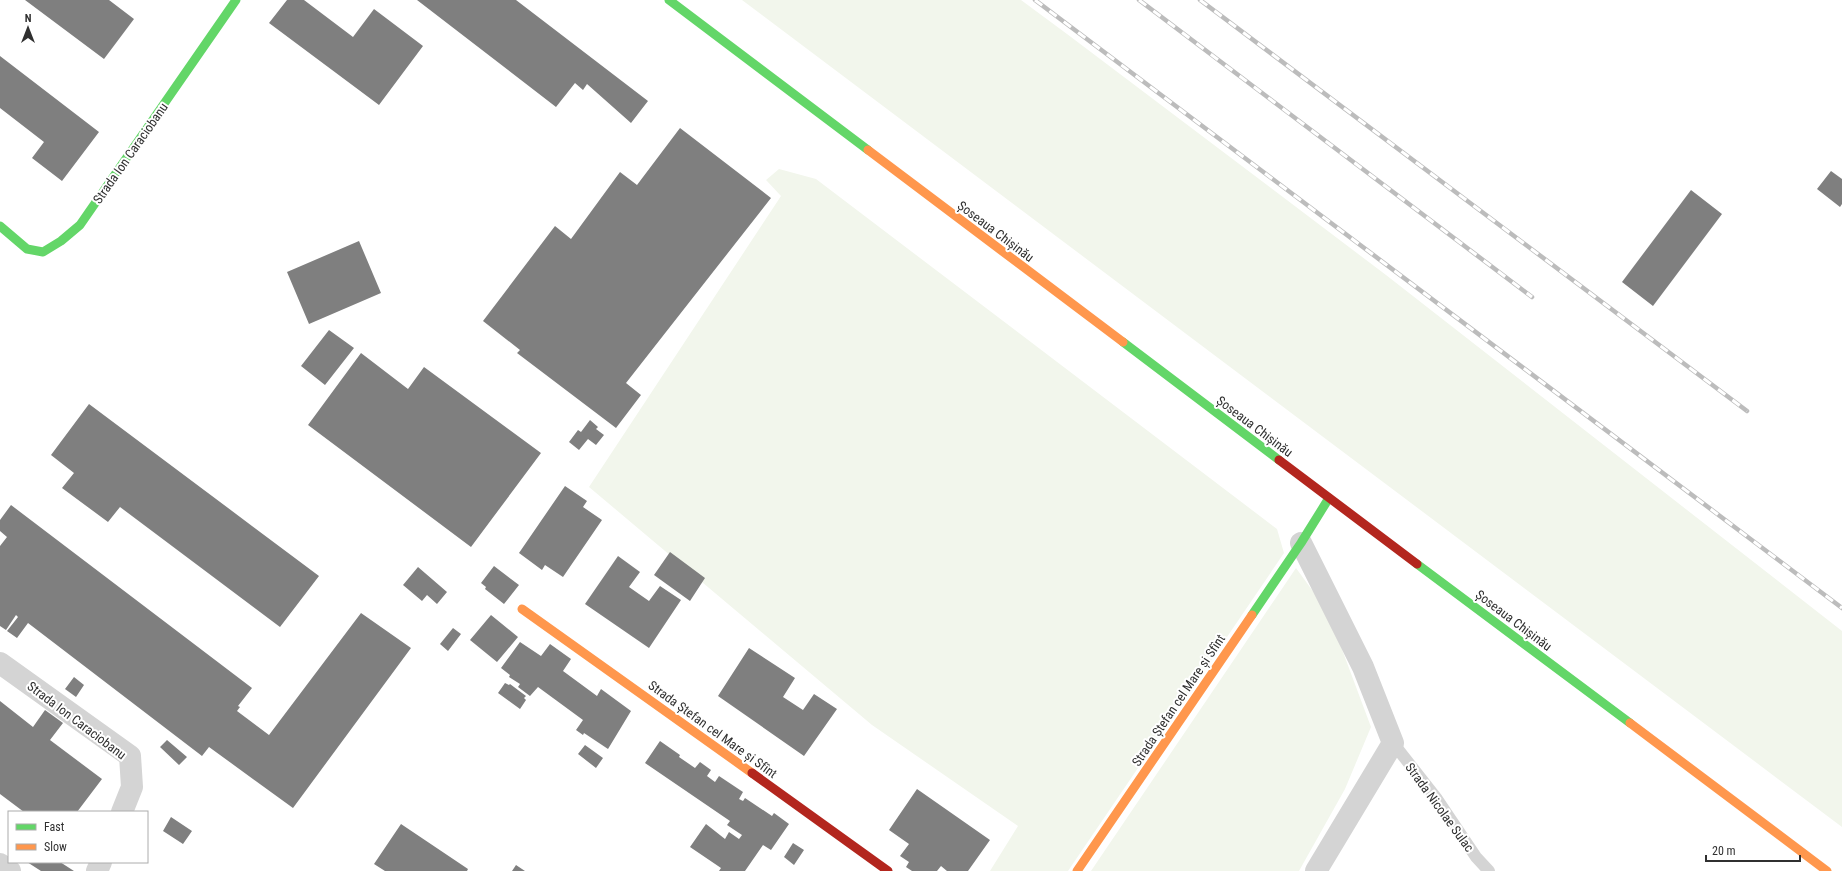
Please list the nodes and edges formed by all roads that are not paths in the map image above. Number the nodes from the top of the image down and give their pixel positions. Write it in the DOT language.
graph roads {
  1 [pos="236,0"];
  2 [pos="669,0"];
  3 [pos="0,226"];
  4 [pos="1329,498"];
  5 [pos="1301,543"];
  6 [pos="522,609"];
  7 [pos="0,663"];
  8 [pos="1393,743"];
  9 [pos="122,811"];
  10 [pos="0,864"];
  11 [pos="10,871"];
  12 [pos="888,871"];
  13 [pos="1077,871"];
  14 [pos="1316,871"];
  15 [pos="1489,871"];
  16 [pos="1827,871"];
  1 -- 3 [label="main road, Strada Ion Caraciobanu"];
  2 -- 4 [label="main road, Șoseaua Chișinău"];
  4 -- 5 [label="main road, Strada Ștefan cel Mare și Sfînt"];
  4 -- 16 [label="main road, Șoseaua Chișinău"];
  5 -- 8 [label="street"];
  5 -- 13 [label="main road, Strada Ștefan cel Mare și Sfînt"];
  6 -- 12 [label="main road, Strada Ștefan cel Mare și Sfînt"];
  7 -- 9 [label="street, Strada Ion Caraciobanu"];
  8 -- 14 [label="street"];
  8 -- 15 [label="lane, Strada Nicolae Sulac"];
  10 -- 11 [label="street"];
}
